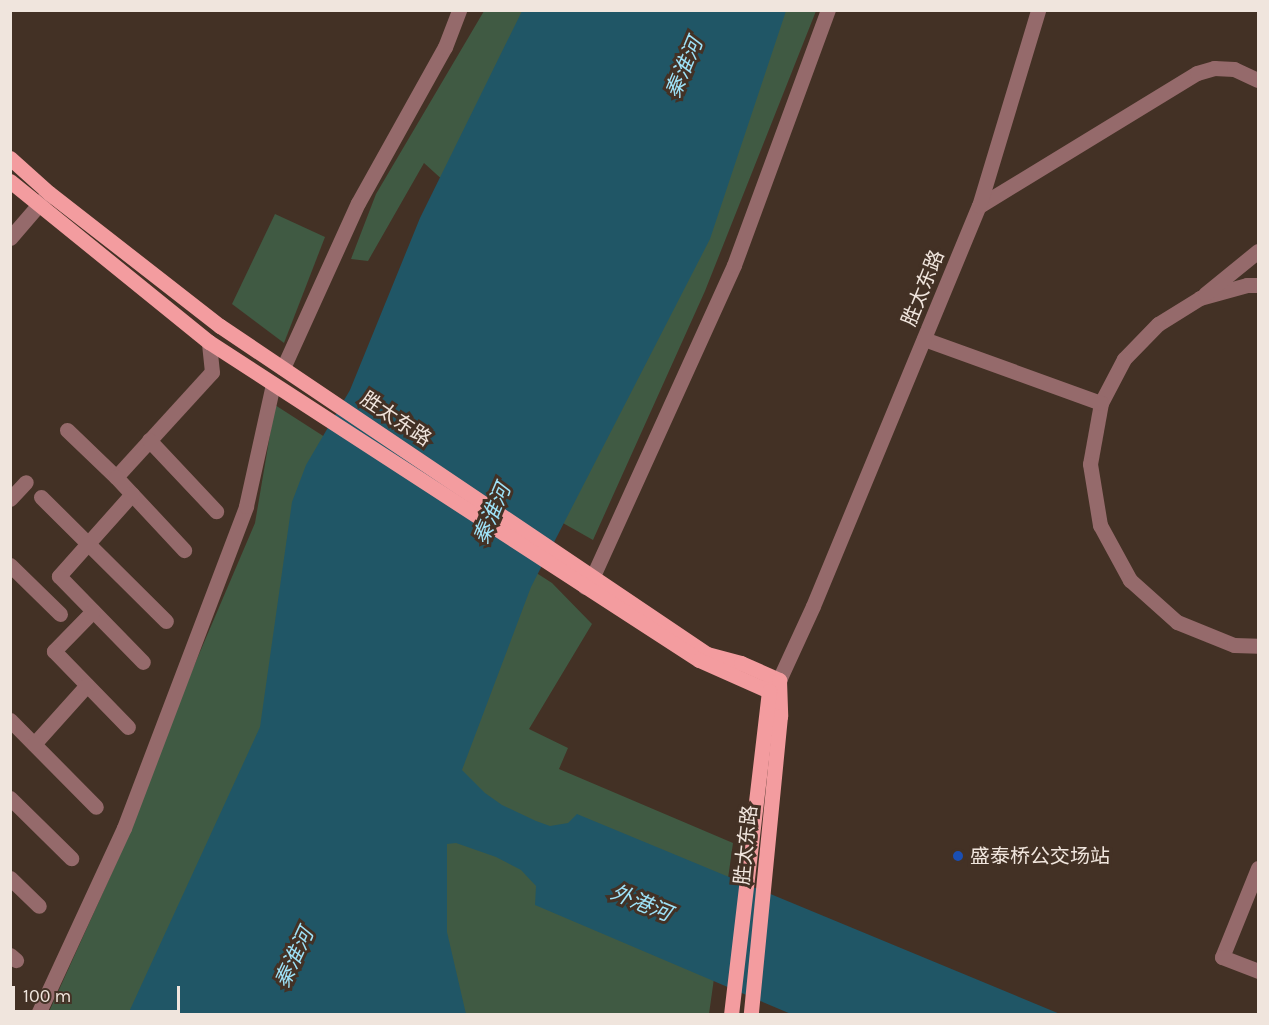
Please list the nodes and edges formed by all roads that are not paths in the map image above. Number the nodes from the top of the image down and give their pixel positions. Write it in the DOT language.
graph roads {
  1 [pos="459,10"];
  2 [pos="828,10"];
  3 [pos="1038,10"];
  4 [pos="1258,80"];
  5 [pos="10,159"];
  6 [pos="10,181"];
  7 [pos="49,193"];
  8 [pos="38,206"];
  9 [pos="979,206"];
  10 [pos="10,238"];
  11 [pos="1258,251"];
  12 [pos="1258,285"];
  13 [pos="1200,298"];
  14 [pos="924,339"];
  15 [pos="209,342"];
  16 [pos="282,368"];
  17 [pos="273,384"];
  18 [pos="1101,403"];
  19 [pos="67,430"];
  20 [pos="149,440"];
  21 [pos="116,477"];
  22 [pos="26,482"];
  23 [pos="132,494"];
  24 [pos="41,497"];
  25 [pos="10,498"];
  26 [pos="216,511"];
  27 [pos="88,544"];
  28 [pos="184,550"];
  29 [pos="10,565"];
  30 [pos="582,578"];
  31 [pos="93,611"];
  32 [pos="60,614"];
  33 [pos="166,621"];
  34 [pos="1258,646"];
  35 [pos="143,662"];
  36 [pos="87,685"];
  37 [pos="774,686"];
  38 [pos="10,720"];
  39 [pos="128,727"];
  40 [pos="34,744"];
  41 [pos="10,798"];
  42 [pos="96,807"];
  43 [pos="71,858"];
  44 [pos="1258,868"];
  45 [pos="10,878"];
  46 [pos="39,906"];
  47 [pos="1258,971"];
  48 [pos="38,1014"];
  49 [pos="731,1014"];
  50 [pos="751,1014"];
  1 -- 16 [label="street"];
  2 -- 30 [label="street"];
  3 -- 9 [label="street, 胜太东路"];
  4 -- 9 [label="street"];
  5 -- 7 [label="main road, 胜太东路"];
  6 -- 8 [label="main road, 胜太东路"];
  7 -- 8 [label="street"];
  7 -- 16 [label="main road, 胜太东路"];
  8 -- 10 [label="street"];
  8 -- 15 [label="main road, 胜太东路"];
  9 -- 14 [label="street, 胜太东路"];
  11 -- 13 [label="street"];
  12 -- 13 [label="street"];
  13 -- 18 [label="street"];
  14 -- 18 [label="street"];
  14 -- 37 [label="street, 胜太东路"];
  15 -- 17 [label="main road, 胜太东路"];
  15 -- 20 [label="street"];
  16 -- 30 [label="main road, 胜太东路"];
  17 -- 30 [label="main road, 胜太东路"];
  17 -- 48 [label="street"];
  18 -- 34 [label="street"];
  19 -- 21 [label="street"];
  20 -- 21 [label="street"];
  20 -- 26 [label="street"];
  21 -- 23 [label="street"];
  22 -- 25 [label="street"];
  23 -- 27 [label="street"];
  23 -- 28 [label="street"];
  24 -- 27 [label="street"];
  27 -- 31 [label="street"];
  27 -- 33 [label="street"];
  29 -- 32 [label="street"];
  30 -- 37 [label="main road, 胜太东路"];
  31 -- 35 [label="street"];
  31 -- 36 [label="street"];
  36 -- 39 [label="street"];
  36 -- 40 [label="street"];
  37 -- 49 [label="main road, 胜太东路"];
  37 -- 50 [label="main road, 胜太东路"];
  38 -- 40 [label="street"];
  40 -- 42 [label="street"];
  41 -- 43 [label="street"];
  44 -- 47 [label="street"];
  45 -- 46 [label="street"];
}
